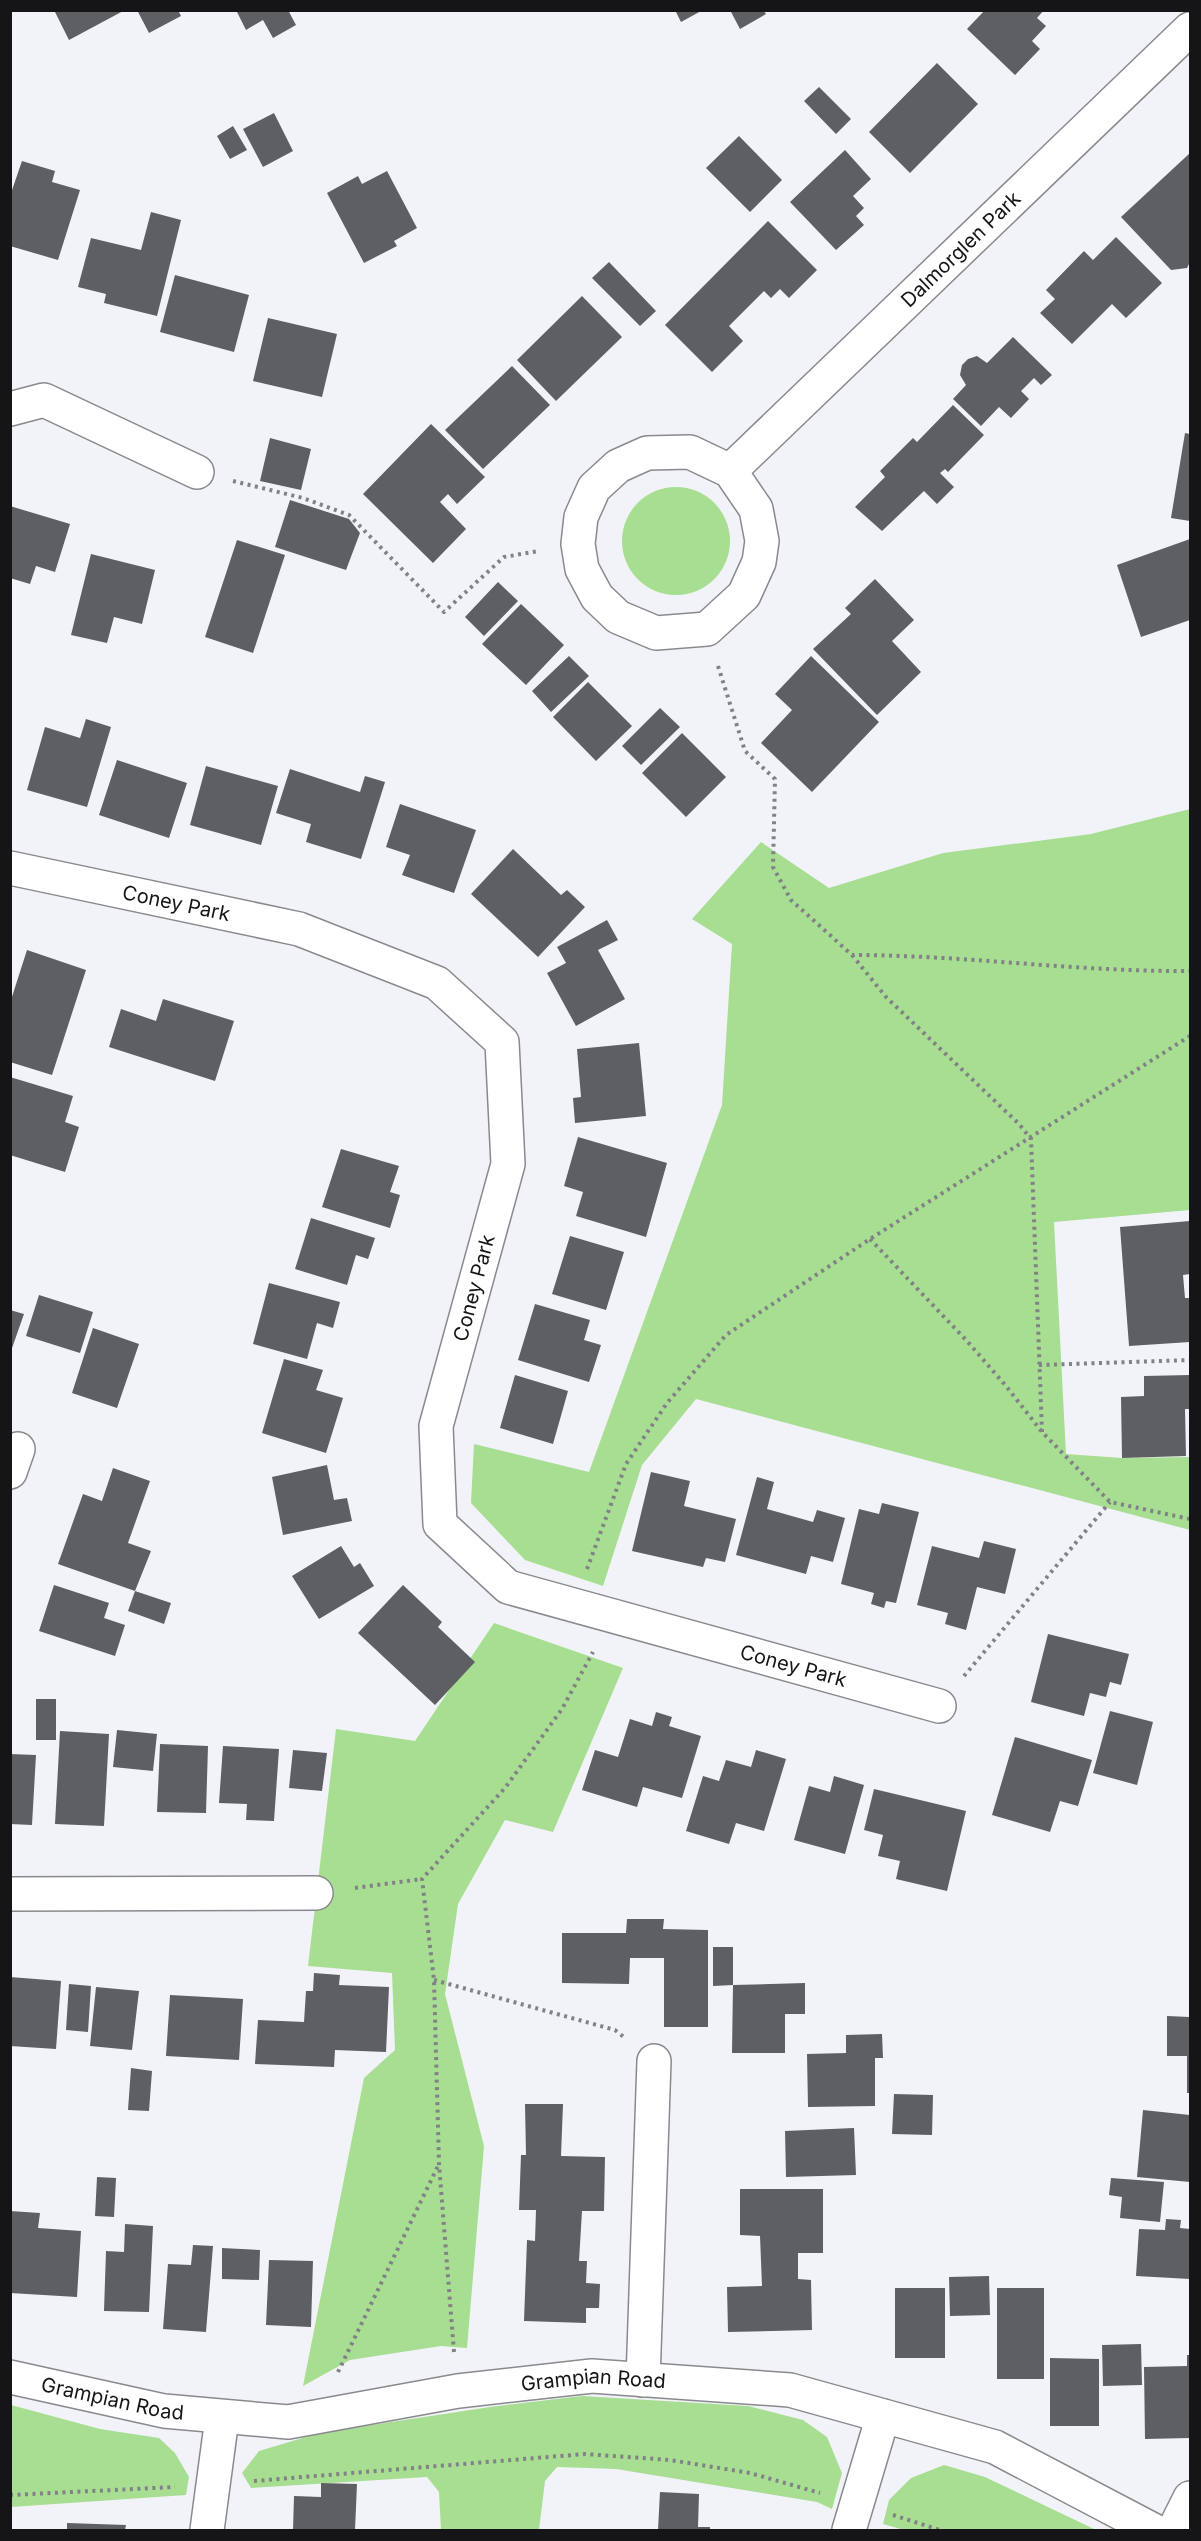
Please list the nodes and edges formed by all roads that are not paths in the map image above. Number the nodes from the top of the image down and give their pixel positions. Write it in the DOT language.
graph roads {
  1 [pos="1191,28"];
  2 [pos="10,410"];
  3 [pos="729,471"];
  4 [pos="198,472"];
  5 [pos="10,868"];
  6 [pos="939,1706"];
  7 [pos="316,1893"];
  8 [pos="10,1894"];
  9 [pos="654,2061"];
  10 [pos="10,2378"];
  11 [pos="643,2380"];
  12 [pos="883,2416"];
  13 [pos="222,2418"];
  14 [pos="1191,2498"];
  15 [pos="853,2517"];
  16 [pos="207,2530"];
  17 [pos="1153,2530"];
  18 [pos="1174,2530"];
  1 -- 3 [label="street, Dalmorglen Park"];
  2 -- 4 [label="street"];
  3 -- 3 [label="street"];
  5 -- 6 [label="street, Coney Park"];
  7 -- 8 [label="street"];
  9 -- 11 [label="street"];
  10 -- 13 [label="street, Grampian Road"];
  11 -- 12 [label="street, Grampian Road"];
  11 -- 13 [label="street, Grampian Road"];
  12 -- 15 [label="street"];
  12 -- 17 [label="street, Grampian Road"];
  13 -- 16 [label="street"];
  14 -- 18 [label="street"];
}
